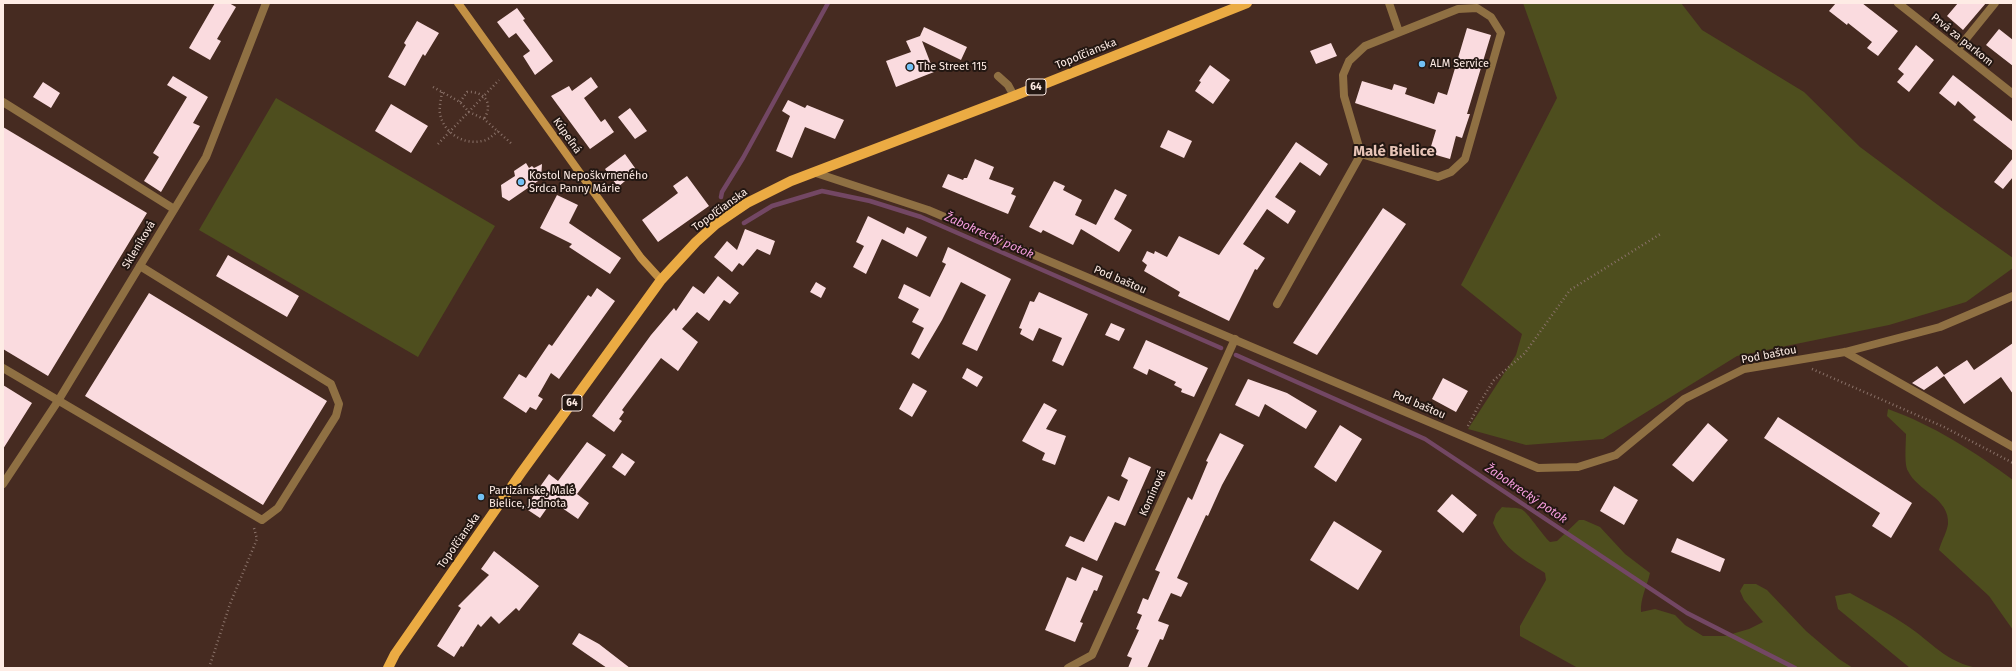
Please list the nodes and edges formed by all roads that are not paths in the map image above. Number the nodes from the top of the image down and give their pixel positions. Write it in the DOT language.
graph roads {
  1 [pos="266,3"];
  2 [pos="458,3"];
  3 [pos="1247,3"];
  4 [pos="1389,3"];
  5 [pos="1898,3"];
  6 [pos="1995,3"];
  7 [pos="1399,32"];
  8 [pos="1958,50"];
  9 [pos="998,76"];
  10 [pos="2013,94"];
  11 [pos="1014,96"];
  12 [pos="3,102"];
  13 [pos="1361,154"];
  14 [pos="813,172"];
  15 [pos="174,209"];
  16 [pos="140,266"];
  17 [pos="661,280"];
  18 [pos="2013,296"];
  19 [pos="1277,304"];
  20 [pos="1235,339"];
  21 [pos="1845,352"];
  22 [pos="3,368"];
  23 [pos="58,401"];
  24 [pos="2013,447"];
  25 [pos="3,484"];
  26 [pos="388,668"];
  27 [pos="1070,668"];
  1 -- 15 [label="street, Skleníková"];
  2 -- 17 [label="street, Kúpeľná"];
  3 -- 11 [label="main road, Topoľčianska / 64"];
  4 -- 7 [label="street"];
  5 -- 8 [label="street, Prvá za parkom"];
  6 -- 8 [label="street"];
  7 -- 13 [label="street"];
  7 -- 13 [label="street"];
  8 -- 10 [label="street, Prvá za parkom"];
  9 -- 11 [label="street"];
  11 -- 14 [label="main road, Topoľčianska / 64"];
  12 -- 15 [label="street"];
  13 -- 19 [label="street"];
  14 -- 17 [label="main road, Topoľčianska / 64"];
  14 -- 20 [label="street, Pod baštou"];
  15 -- 16 [label="street, Skleníková"];
  16 -- 23 [label="street, Skleníková"];
  16 -- 23 [label="street"];
  17 -- 26 [label="main road, Topoľčianska / 64"];
  18 -- 21 [label="street, Pod baštou"];
  20 -- 21 [label="street, Pod baštou"];
  20 -- 27 [label="street, Komínová"];
  21 -- 24 [label="street"];
  22 -- 23 [label="street"];
  23 -- 25 [label="street, Skleníková"];
}
